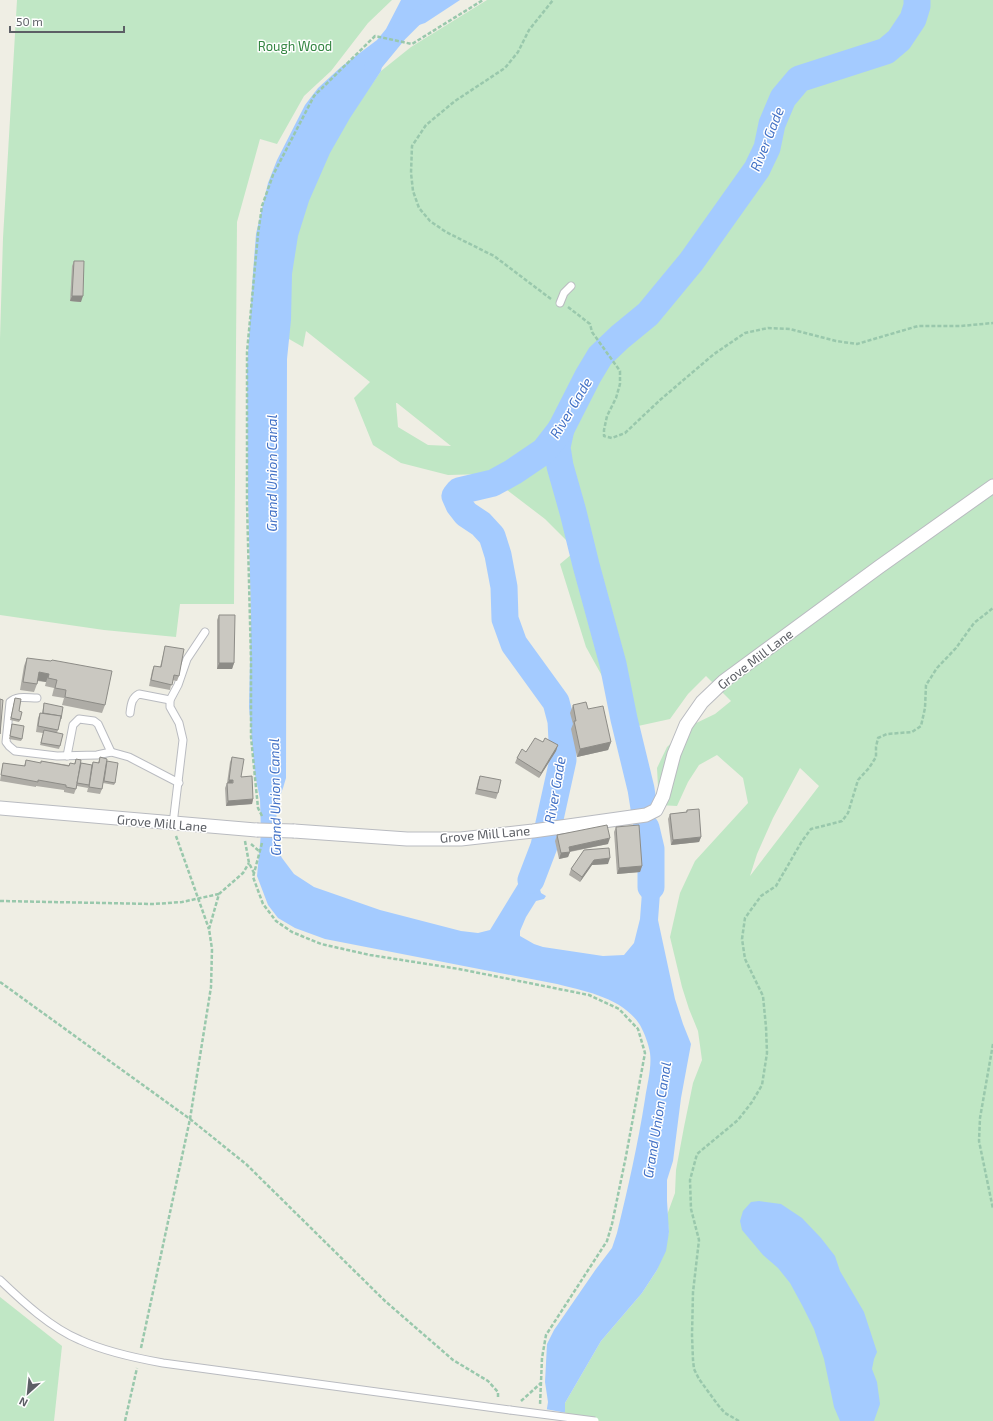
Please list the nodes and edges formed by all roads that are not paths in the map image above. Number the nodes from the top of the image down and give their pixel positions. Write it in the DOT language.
graph roads {
  1 [pos="571,286"];
  2 [pos="560,303"];
  3 [pos="993,486"];
  4 [pos="205,632"];
  5 [pos="37,698"];
  6 [pos="170,700"];
  7 [pos="130,713"];
  8 [pos="112,752"];
  9 [pos="67,756"];
  10 [pos="179,783"];
  11 [pos="0,808"];
  12 [pos="173,824"];
  13 [pos="0,1280"];
  14 [pos="595,1421"];
  1 -- 2 [label="lane"];
  3 -- 12 [label="street, Grove Mill Lane, bridge"];
  4 -- 6 [label="lane"];
  5 -- 9 [label="lane"];
  6 -- 7 [label="lane"];
  6 -- 10 [label="lane"];
  8 -- 9 [label="lane"];
  8 -- 9 [label="lane"];
  8 -- 10 [label="lane"];
  10 -- 12 [label="lane"];
  11 -- 12 [label="street, Grove Mill Lane"];
  13 -- 14 [label="lane, bridge"];
}
